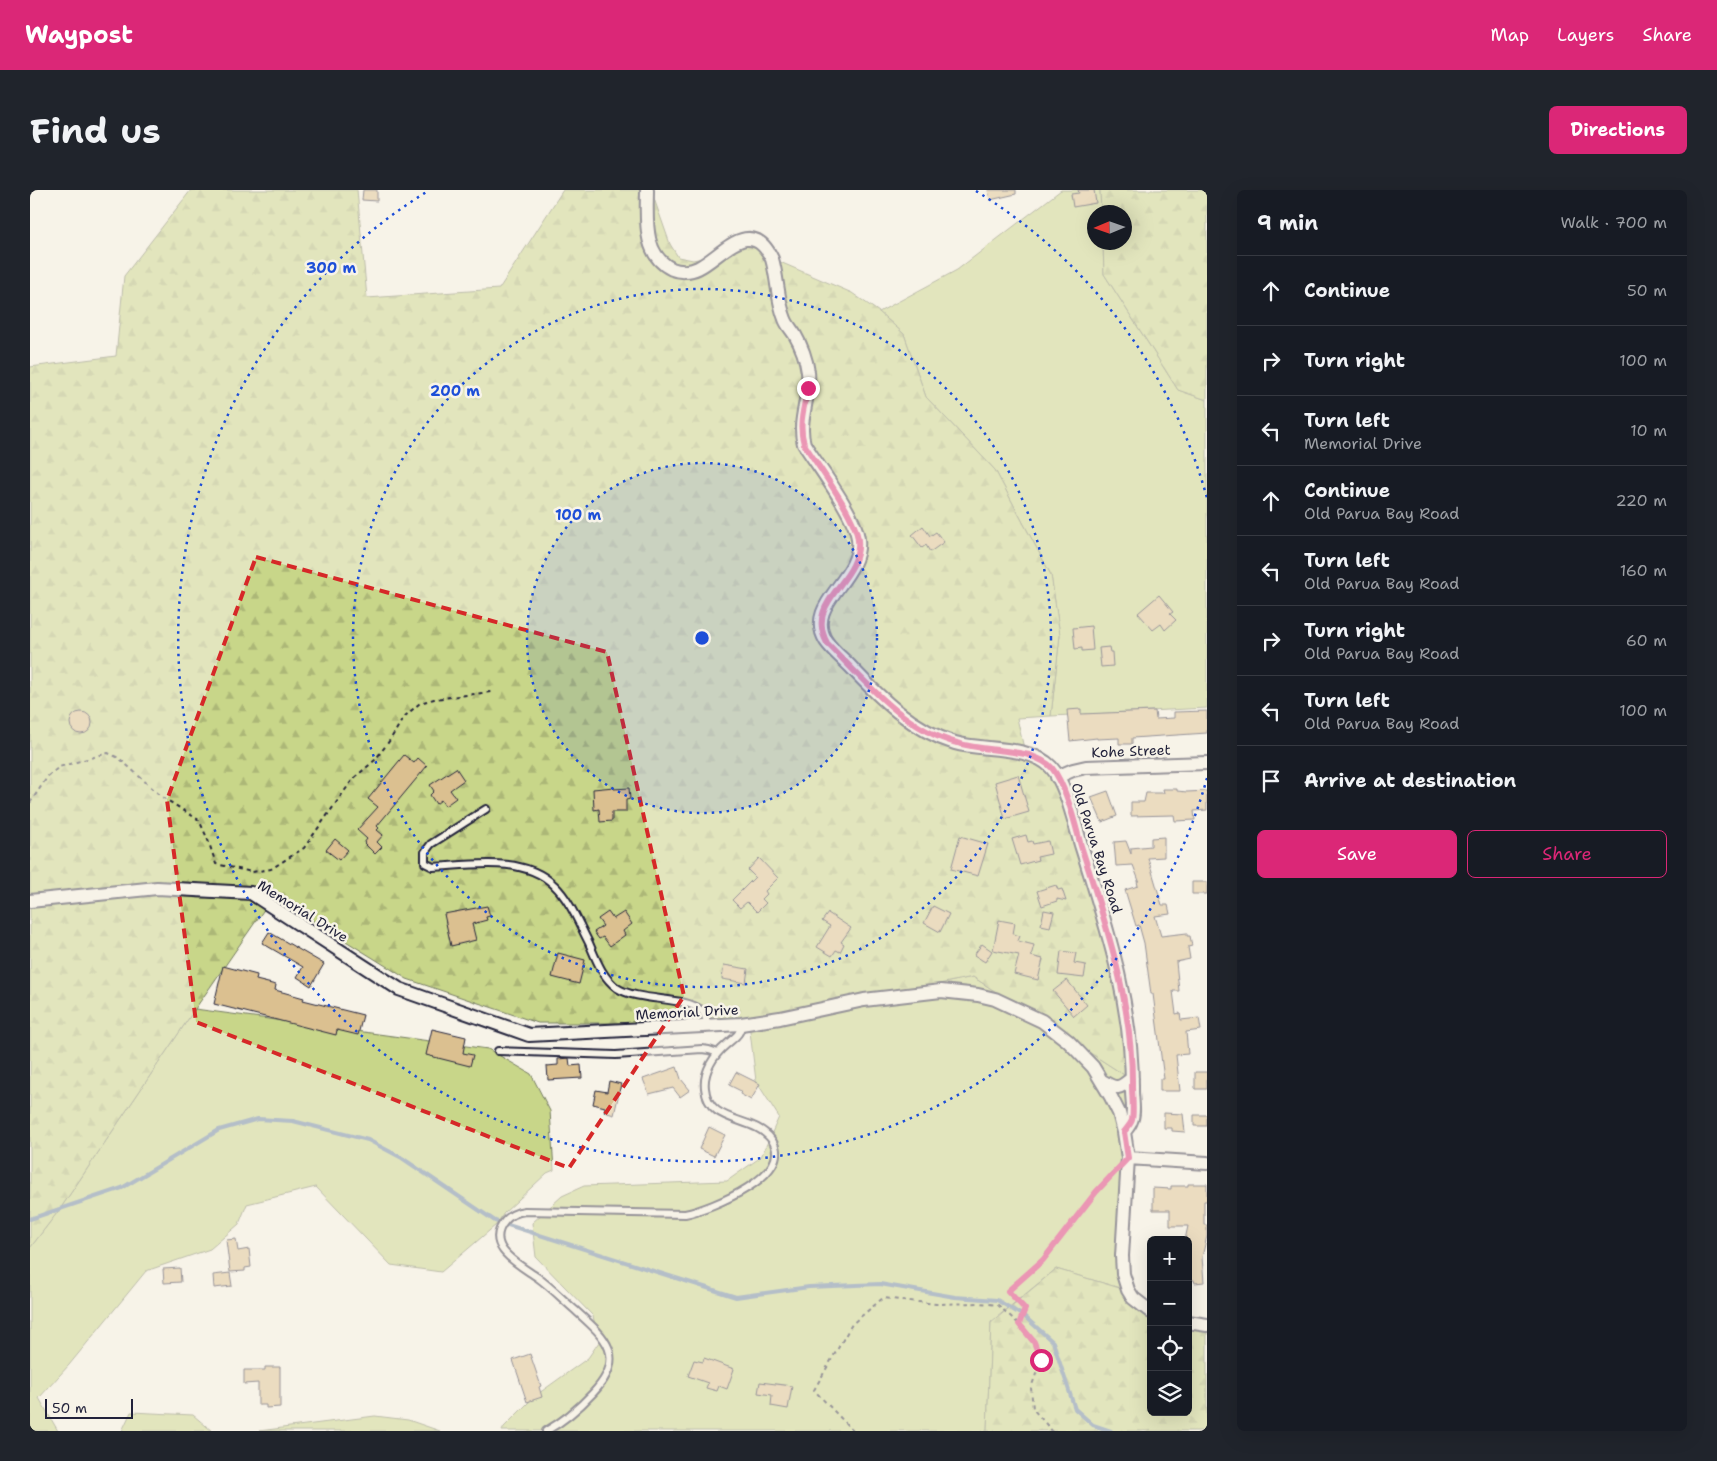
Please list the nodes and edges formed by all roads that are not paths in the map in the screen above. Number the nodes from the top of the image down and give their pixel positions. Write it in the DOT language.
graph roads {
  1 [pos="647,190"];
  2 [pos="1207,763"];
  3 [pos="1057,777"];
  4 [pos="486,809"];
  5 [pos="30,901"];
  6 [pos="741,1024"];
  7 [pos="709,1027"];
  8 [pos="498,1051"];
  9 [pos="718,1053"];
  10 [pos="1132,1078"];
  11 [pos="1102,1081"];
  12 [pos="1124,1132"];
  13 [pos="1128,1158"];
  14 [pos="1207,1163"];
  15 [pos="1147,1309"];
  16 [pos="1192,1323"];
  17 [pos="1207,1325"];
  18 [pos="546,1431"];
  1 -- 3 [label="street, Old Parua Bay Road"];
  2 -- 3 [label="street, Kohe Street"];
  3 -- 10 [label="street, Old Parua Bay Road"];
  4 -- 7 [label="lane"];
  5 -- 7 [label="street, Memorial Drive"];
  6 -- 7 [label="street, Memorial Drive"];
  6 -- 9 [label="lane"];
  6 -- 11 [label="street, Memorial Drive"];
  8 -- 9 [label="lane"];
  9 -- 18 [label="lane"];
  10 -- 11 [label="street"];
  10 -- 12 [label="street, Old Parua Bay Road"];
  11 -- 12 [label="street, Memorial Drive"];
  12 -- 13 [label="street, Memorial Drive"];
  13 -- 14 [label="street"];
  13 -- 15 [label="street, Memorial Drive"];
  16 -- 17 [label="street"];
}
